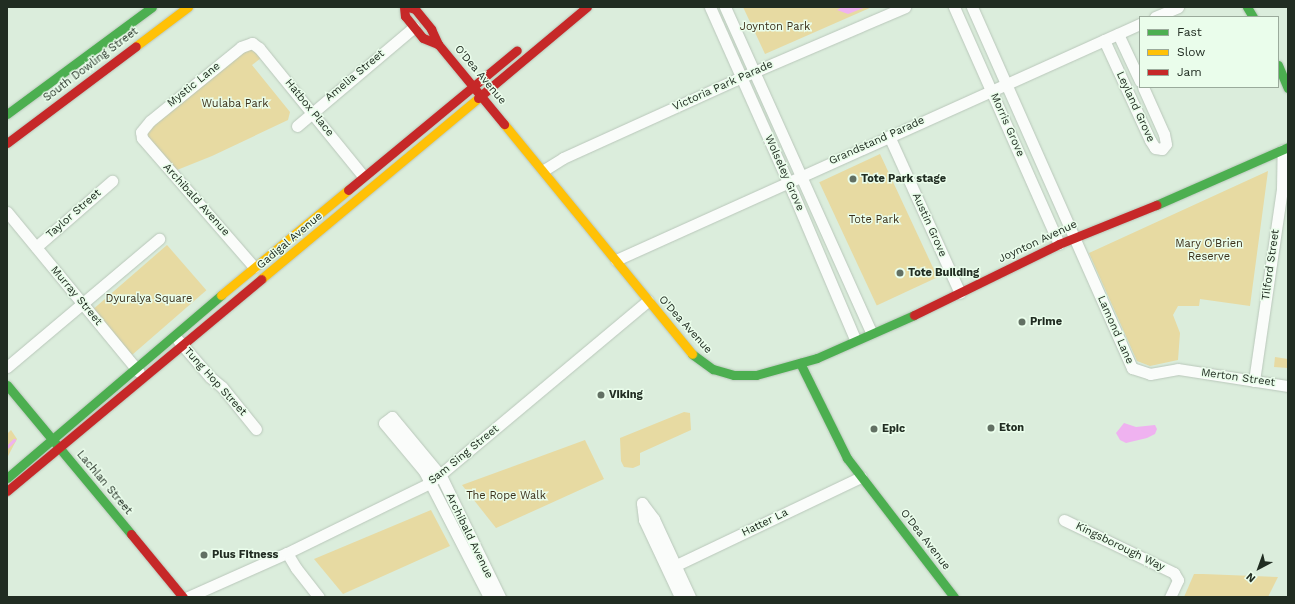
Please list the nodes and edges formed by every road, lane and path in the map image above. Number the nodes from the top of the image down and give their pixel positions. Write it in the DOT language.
graph roads {
  1 [pos="152,7"];
  2 [pos="188,7"];
  3 [pos="404,7"];
  4 [pos="408,7"];
  5 [pos="586,7"];
  6 [pos="710,7"];
  7 [pos="725,7"];
  8 [pos="905,7"];
  9 [pos="954,7"];
  10 [pos="972,7"];
  11 [pos="1178,7"];
  12 [pos="1247,7"];
  13 [pos="1158,16"];
  14 [pos="1252,16"];
  15 [pos="1139,24"];
  16 [pos="414,28"];
  17 [pos="1118,34"];
  18 [pos="1104,40"];
  19 [pos="526,42"];
  20 [pos="252,43"];
  21 [pos="438,44"];
  22 [pos="1279,67"];
  23 [pos="754,72"];
  24 [pos="741,77"];
  25 [pos="1139,79"];
  26 [pos="1005,84"];
  27 [pos="474,86"];
  28 [pos="1143,88"];
  29 [pos="1288,88"];
  30 [pos="991,90"];
  31 [pos="482,95"];
  32 [pos="312,112"];
  33 [pos="7,114"];
  34 [pos="297,126"];
  35 [pos="141,132"];
  36 [pos="889,136"];
  37 [pos="7,143"];
  38 [pos="1285,148"];
  39 [pos="544,170"];
  40 [pos="802,175"];
  41 [pos="363,176"];
  42 [pos="112,181"];
  43 [pos="788,181"];
  44 [pos="7,212"];
  45 [pos="1074,237"];
  46 [pos="159,239"];
  47 [pos="1060,244"];
  48 [pos="36,247"];
  49 [pos="616,260"];
  50 [pos="254,267"];
  51 [pos="960,293"];
  52 [pos="648,301"];
  53 [pos="82,304"];
  54 [pos="871,332"];
  55 [pos="173,334"];
  56 [pos="855,339"];
  57 [pos="183,346"];
  58 [pos="800,363"];
  59 [pos="135,367"];
  60 [pos="7,368"];
  61 [pos="1189,371"];
  62 [pos="144,379"];
  63 [pos="1254,381"];
  64 [pos="7,385"];
  65 [pos="1288,386"];
  66 [pos="256,429"];
  67 [pos="51,438"];
  68 [pos="59,448"];
  69 [pos="441,476"];
  70 [pos="861,477"];
  71 [pos="7,478"];
  72 [pos="430,483"];
  73 [pos="7,491"];
  74 [pos="1064,520"];
  75 [pos="287,553"];
  76 [pos="673,567"];
  77 [pos="489,589"];
  78 [pos="183,597"];
  79 [pos="188,597"];
  80 [pos="319,597"];
  81 [pos="500,597"];
  82 [pos="680,597"];
  83 [pos="690,597"];
  84 [pos="954,597"];
  85 [pos="1170,597"];
  1 -- 33 [label="street, South Dowling Street"];
  2 -- 37 [label="street, South Dowling Street"];
  3 -- 16 [label="street, O'Dea Avenue"];
  4 -- 21 [label="street, O'Dea Avenue"];
  5 -- 31 [label="street, Gadigal Avenue"];
  6 -- 24 [label="street, Wolseley Grove"];
  7 -- 23 [label="street, Wolseley Grove"];
  8 -- 23 [label="street, Victoria Park Parade"];
  9 -- 30 [label="street, Morris Grove"];
  10 -- 26 [label="street, Morris Grove"];
  11 -- 13 [label="street"];
  12 -- 14 [label="street"];
  15 -- 17 [label="street, Grandstand Parade"];
  16 -- 21 [label="street, O'Dea Avenue"];
  16 -- 32 [label="street, Amelia Street"];
  17 -- 18 [label="street, Grandstand Parade"];
  17 -- 25 [label="street, Leyland Grove"];
  18 -- 26 [label="street, Grandstand Parade"];
  18 -- 28 [label="street, Leyland Grove"];
  19 -- 27 [label="street, Gadigal Avenue"];
  20 -- 32 [label="street, Hatbox Place"];
  20 -- 35 [label="street, Mystic Lane"];
  21 -- 27 [label="street, O'Dea Avenue"];
  22 -- 29 [label="street"];
  23 -- 24 [label="street, Victoria Park Parade"];
  23 -- 40 [label="street, Wolseley Grove"];
  24 -- 39 [label="street, Victoria Park Parade"];
  24 -- 43 [label="street, Wolseley Grove"];
  26 -- 30 [label="street, Grandstand Parade"];
  26 -- 45 [label="street, Morris Grove"];
  27 -- 31 [label="street, O'Dea Avenue"];
  27 -- 41 [label="street, Gadigal Avenue"];
  30 -- 36 [label="street, Grandstand Parade"];
  30 -- 47 [label="street, Morris Grove"];
  31 -- 39 [label="street, O'Dea Avenue"];
  31 -- 57 [label="street, Gadigal Avenue"];
  32 -- 34 [label="street, Amelia Street"];
  32 -- 41 [label="street, Hatbox Place"];
  35 -- 50 [label="street, Archibald Avenue"];
  36 -- 40 [label="street, Grandstand Parade"];
  36 -- 51 [label="street, Austin Grove"];
  38 -- 45 [label="street, Joynton Avenue"];
  38 -- 63 [label="street, Tilford Street"];
  39 -- 49 [label="street, O'Dea Avenue"];
  40 -- 43 [label="street, Grandstand Parade"];
  40 -- 54 [label="street, Wolseley Grove"];
  41 -- 50 [label="street, Gadigal Avenue"];
  42 -- 48 [label="street, Taylor Street"];
  43 -- 49 [label="street, Grandstand Parade"];
  43 -- 56 [label="street, Wolseley Grove"];
  44 -- 48 [label="street, Murray Street"];
  45 -- 47 [label="street, Joynton Avenue"];
  45 -- 61 [label="street, Lamond Lane"];
  46 -- 53 [label="street"];
  47 -- 51 [label="street, Joynton Avenue"];
  48 -- 53 [label="street, Murray Street"];
  49 -- 52 [label="street, O'Dea Avenue"];
  50 -- 55 [label="street, Gadigal Avenue"];
  51 -- 54 [label="street, Joynton Avenue"];
  52 -- 58 [label="street, O'Dea Avenue"];
  52 -- 69 [label="street, Sam Sing Street"];
  53 -- 59 [label="street, Murray Street"];
  53 -- 60 [label="street"];
  54 -- 56 [label="street, Joynton Avenue"];
  55 -- 57 [label="street, Tung Hop Street"];
  55 -- 59 [label="street, Gadigal Avenue"];
  56 -- 58 [label="street, Joynton Avenue"];
  57 -- 62 [label="street, Gadigal Avenue"];
  57 -- 66 [label="street, Tung Hop Street"];
  58 -- 70 [label="street, O'Dea Avenue"];
  59 -- 62 [label="street, Murray Street"];
  59 -- 67 [label="street, Gadigal Avenue"];
  61 -- 63 [label="street, Merton Street"];
  62 -- 68 [label="street, Gadigal Avenue"];
  63 -- 65 [label="street, Merton Street"];
  64 -- 67 [label="street, Lachlan Street"];
  67 -- 68 [label="street, Lachlan Street"];
  67 -- 71 [label="street"];
  68 -- 73 [label="street, Gadigal Avenue"];
  68 -- 78 [label="street, Lachlan Street"];
  69 -- 72 [label="street, Sam Sing Street"];
  69 -- 72 [label="street, Archibald Avenue"];
  69 -- 77 [label="street, Archibald Avenue"];
  70 -- 76 [label="street, Hatter La"];
  70 -- 84 [label="street, O'Dea Avenue"];
  72 -- 75 [label="street, Sam Sing Street"];
  72 -- 77 [label="street, Archibald Avenue"];
  74 -- 85 [label="street, Kingsborough Way"];
  75 -- 79 [label="street, Sam Sing Street"];
  75 -- 80 [label="street"];
  76 -- 76 [label="street"];
  76 -- 82 [label="street"];
  76 -- 83 [label="street"];
  77 -- 81 [label="street, Archibald Avenue"];
}
